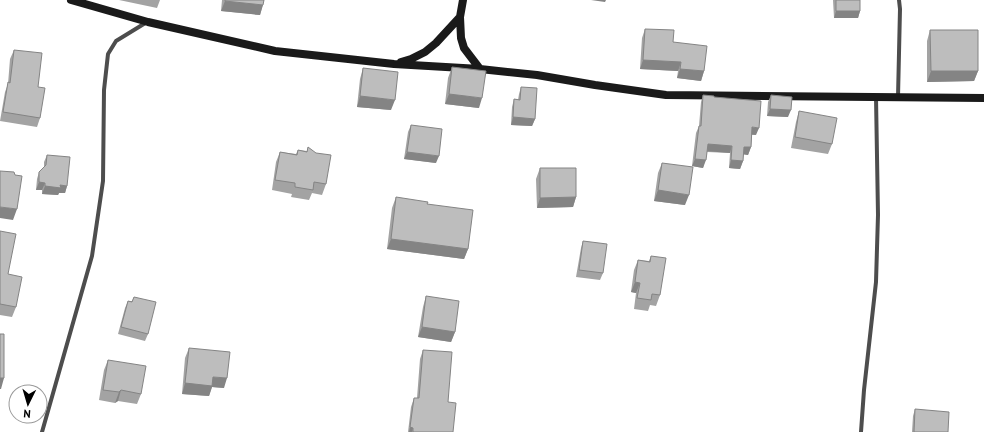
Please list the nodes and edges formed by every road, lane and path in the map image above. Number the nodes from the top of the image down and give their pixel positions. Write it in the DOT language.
graph roads {
  1 [pos="71,0"];
  2 [pos="463,0"];
  3 [pos="899,0"];
  4 [pos="460,17"];
  5 [pos="148,22"];
  6 [pos="394,64"];
  7 [pos="480,69"];
  8 [pos="876,96"];
  9 [pos="898,97"];
  10 [pos="984,98"];
  11 [pos="42,432"];
  12 [pos="862,432"];
  1 -- 5 [label="street"];
  2 -- 4 [label="street"];
  3 -- 9 [label="street"];
  4 -- 6 [label="street"];
  4 -- 7 [label="street"];
  5 -- 6 [label="street"];
  5 -- 11 [label="street"];
  6 -- 7 [label="street"];
  7 -- 8 [label="street"];
  8 -- 9 [label="street"];
  8 -- 12 [label="street"];
  9 -- 10 [label="street"];
}
